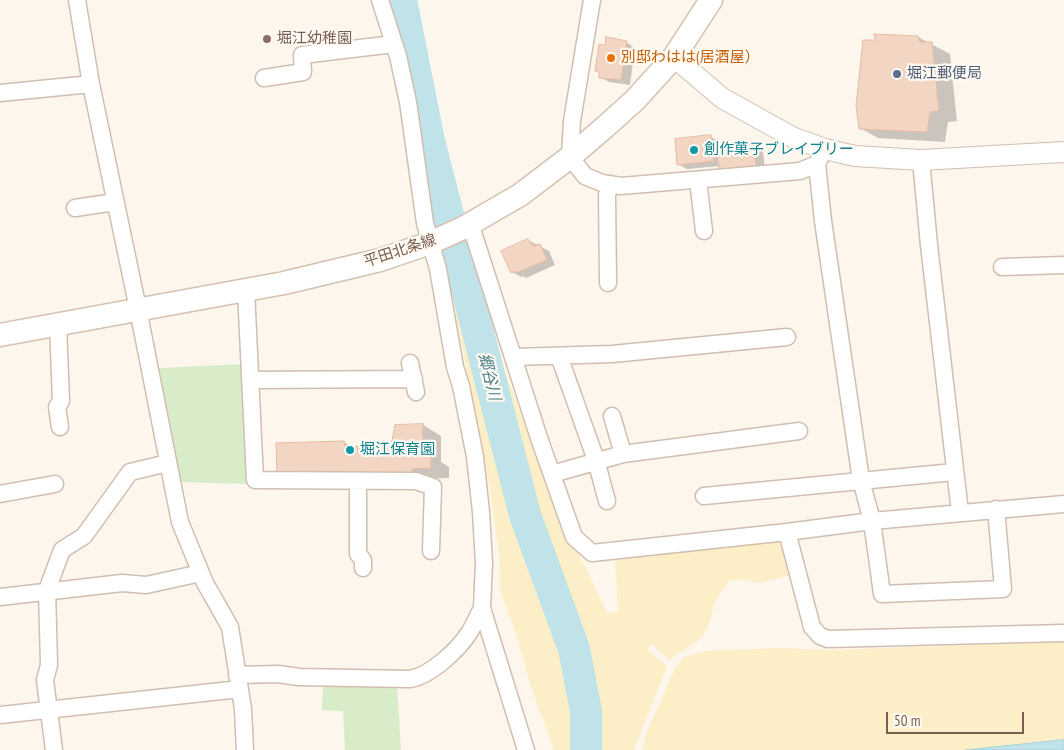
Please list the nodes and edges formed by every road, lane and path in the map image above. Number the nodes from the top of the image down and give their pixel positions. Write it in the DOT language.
graph roads {
  1 [pos="77,0"];
  2 [pos="380,0"];
  3 [pos="592,0"];
  4 [pos="711,0"];
  5 [pos="394,44"];
  6 [pos="674,57"];
  7 [pos="264,78"];
  8 [pos="91,84"];
  9 [pos="0,93"];
  10 [pos="1064,152"];
  11 [pos="570,157"];
  12 [pos="821,157"];
  13 [pos="921,160"];
  14 [pos="698,180"];
  15 [pos="610,184"];
  16 [pos="115,202"];
  17 [pos="75,208"];
  18 [pos="466,226"];
  19 [pos="704,232"];
  20 [pos="433,242"];
  21 [pos="1064,265"];
  22 [pos="1002,267"];
  23 [pos="608,283"];
  24 [pos="246,290"];
  25 [pos="138,309"];
  26 [pos="58,324"];
  27 [pos="0,334"];
  28 [pos="787,338"];
  29 [pos="559,356"];
  30 [pos="513,357"];
  31 [pos="413,378"];
  32 [pos="250,380"];
  33 [pos="612,416"];
  34 [pos="60,427"];
  35 [pos="799,431"];
  36 [pos="623,454"];
  37 [pos="596,460"];
  38 [pos="168,463"];
  39 [pos="954,472"];
  40 [pos="552,474"];
  41 [pos="860,480"];
  42 [pos="358,481"];
  43 [pos="55,484"];
  44 [pos="0,494"];
  45 [pos="704,496"];
  46 [pos="607,501"];
  47 [pos="1064,504"];
  48 [pos="996,509"];
  49 [pos="960,512"];
  50 [pos="872,521"];
  51 [pos="787,532"];
  52 [pos="431,551"];
  53 [pos="363,568"];
  54 [pos="201,573"];
  55 [pos="47,590"];
  56 [pos="0,595"];
  57 [pos="482,608"];
  58 [pos="1064,633"];
  59 [pos="238,682"];
  60 [pos="49,709"];
  61 [pos="0,715"];
  62 [pos="54,750"];
  63 [pos="245,750"];
  64 [pos="526,750"];
  1 -- 8 [label="street"];
  2 -- 5 [label="street"];
  3 -- 11 [label="street"];
  4 -- 6 [label="main road, 平田北条線"];
  5 -- 7 [label="street"];
  5 -- 20 [label="street"];
  6 -- 11 [label="main road, 平田北条線"];
  6 -- 12 [label="street"];
  8 -- 9 [label="street"];
  8 -- 16 [label="street"];
  10 -- 13 [label="street"];
  11 -- 15 [label="street"];
  11 -- 18 [label="main road, 平田北条線"];
  12 -- 13 [label="street"];
  12 -- 14 [label="street"];
  12 -- 41 [label="street"];
  13 -- 39 [label="street"];
  14 -- 15 [label="street"];
  14 -- 19 [label="street"];
  15 -- 23 [label="street"];
  16 -- 17 [label="street"];
  16 -- 25 [label="street"];
  18 -- 20 [label="main road, 平田北条線"];
  18 -- 30 [label="street"];
  20 -- 24 [label="main road, 平田北条線"];
  20 -- 57 [label="street"];
  21 -- 22 [label="street"];
  24 -- 25 [label="main road, 平田北条線"];
  24 -- 32 [label="street"];
  25 -- 26 [label="main road, 平田北条線"];
  25 -- 38 [label="street"];
  26 -- 27 [label="main road, 平田北条線"];
  26 -- 34 [label="street"];
  28 -- 29 [label="street"];
  29 -- 30 [label="street"];
  29 -- 37 [label="street"];
  30 -- 40 [label="street"];
  31 -- 32 [label="street"];
  32 -- 42 [label="street"];
  33 -- 36 [label="street"];
  35 -- 36 [label="street"];
  36 -- 37 [label="street"];
  37 -- 40 [label="street"];
  37 -- 46 [label="street"];
  38 -- 54 [label="street"];
  38 -- 55 [label="street"];
  39 -- 41 [label="street"];
  39 -- 49 [label="street"];
  40 -- 51 [label="street"];
  41 -- 45 [label="street"];
  41 -- 50 [label="street"];
  42 -- 52 [label="street"];
  42 -- 53 [label="street"];
  43 -- 44 [label="street"];
  47 -- 48 [label="street"];
  48 -- 49 [label="street"];
  48 -- 50 [label="street"];
  49 -- 50 [label="street"];
  50 -- 51 [label="street"];
  51 -- 58 [label="street"];
  54 -- 55 [label="street"];
  54 -- 59 [label="street"];
  55 -- 56 [label="street"];
  55 -- 60 [label="street"];
  57 -- 59 [label="street"];
  57 -- 64 [label="street"];
  59 -- 60 [label="street"];
  59 -- 63 [label="street"];
  60 -- 61 [label="street"];
  60 -- 62 [label="street"];
}
